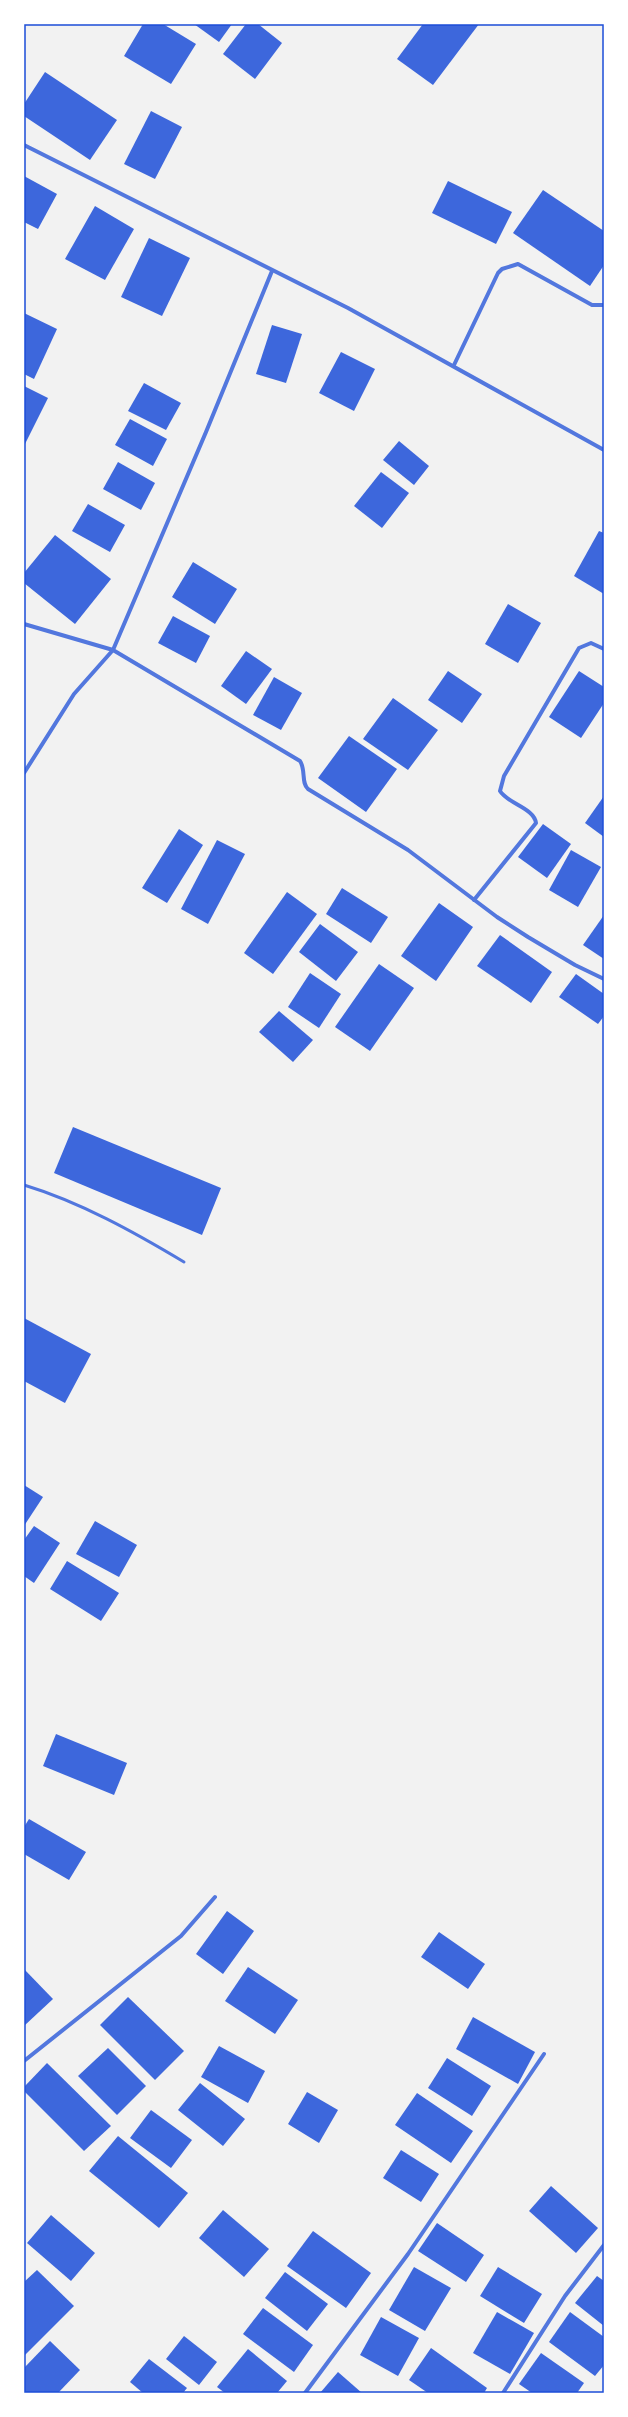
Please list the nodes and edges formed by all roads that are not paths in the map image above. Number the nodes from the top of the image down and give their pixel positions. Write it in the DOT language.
graph roads {
  1 [pos="24,144"];
  2 [pos="272,271"];
  3 [pos="604,305"];
  4 [pos="454,366"];
  5 [pos="604,450"];
  6 [pos="24,624"];
  7 [pos="604,648"];
  8 [pos="113,650"];
  9 [pos="24,773"];
  10 [pos="474,900"];
  11 [pos="604,979"];
  12 [pos="24,1185"];
  13 [pos="184,1262"];
  14 [pos="215,1897"];
  15 [pos="544,2054"];
  16 [pos="24,2061"];
  17 [pos="604,2245"];
  18 [pos="305,2393"];
  19 [pos="503,2393"];
  1 -- 2 [label="street"];
  2 -- 4 [label="street"];
  2 -- 8 [label="street"];
  3 -- 4 [label="street"];
  4 -- 5 [label="street"];
  6 -- 8 [label="street"];
  7 -- 10 [label="street"];
  8 -- 9 [label="street"];
  8 -- 10 [label="street"];
  10 -- 11 [label="street"];
  12 -- 13 [label="lane"];
  14 -- 16 [label="street"];
  15 -- 18 [label="street"];
  17 -- 19 [label="street"];
}
